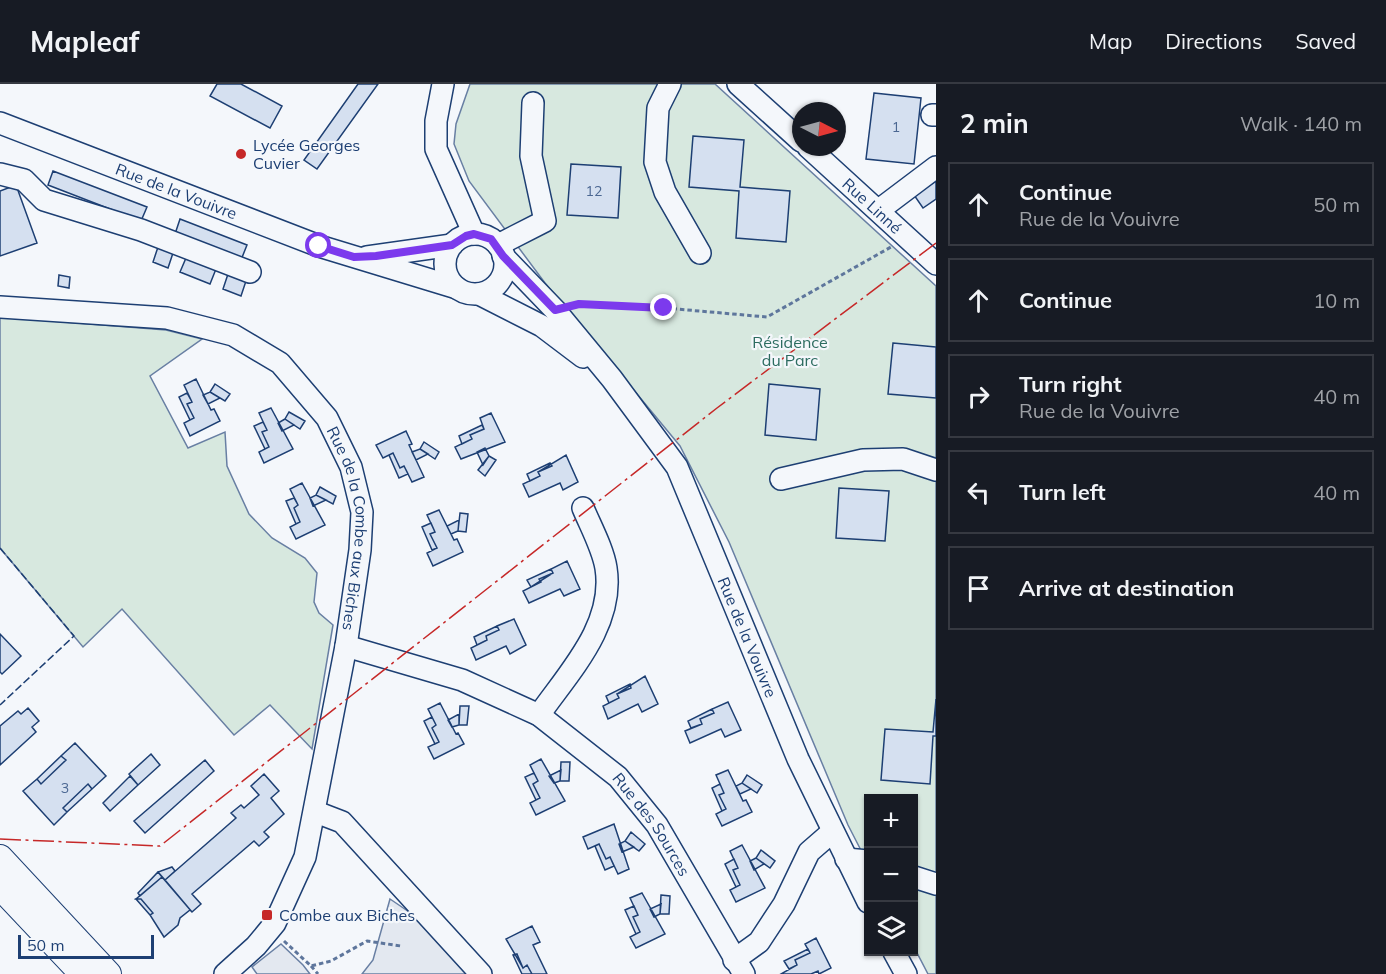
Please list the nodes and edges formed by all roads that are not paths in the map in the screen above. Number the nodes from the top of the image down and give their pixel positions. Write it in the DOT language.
graph roads {
  1 [pos="443,84"];
  2 [pos="670,84"];
  3 [pos="738,84"];
  4 [pos="533,103"];
  5 [pos="0,109"];
  6 [pos="0,123"];
  7 [pos="792,133"];
  8 [pos="818,156"];
  9 [pos="936,167"];
  10 [pos="0,174"];
  11 [pos="879,210"];
  12 [pos="243,216"];
  13 [pos="474,234"];
  14 [pos="452,245"];
  15 [pos="500,250"];
  16 [pos="700,253"];
  17 [pos="354,257"];
  18 [pos="936,264"];
  19 [pos="250,272"];
  20 [pos="457,288"];
  21 [pos="479,294"];
  22 [pos="0,307"];
  23 [pos="612,379"];
  24 [pos="936,470"];
  25 [pos="781,479"];
  26 [pos="583,508"];
  27 [pos="346,646"];
  28 [pos="539,715"];
  29 [pos="316,812"];
  30 [pos="832,832"];
  31 [pos="0,858"];
  32 [pos="846,859"];
  33 [pos="864,861"];
  34 [pos="918,878"];
  35 [pos="936,884"];
  36 [pos="0,886"];
  37 [pos="864,894"];
  38 [pos="0,903"];
  39 [pos="897,956"];
  40 [pos="739,967"];
  41 [pos="66,974"];
  42 [pos="83,974"];
  43 [pos="108,974"];
  44 [pos="225,974"];
  45 [pos="481,974"];
  46 [pos="906,974"];
  1 -- 13 [label="street"];
  2 -- 16 [label="street"];
  3 -- 7 [label="street"];
  4 -- 15 [label="street"];
  5 -- 12 [label="street"];
  6 -- 12 [label="street, Rue de la Vouivre"];
  8 -- 11 [label="street, Rue Linné"];
  9 -- 11 [label="street"];
  10 -- 19 [label="street"];
  11 -- 18 [label="street, Rue Linné"];
  12 -- 17 [label="street, Rue de la Vouivre"];
  13 -- 14 [label="street"];
  13 -- 15 [label="street"];
  14 -- 17 [label="street, Rue de la Vouivre"];
  14 -- 20 [label="street"];
  15 -- 21 [label="street"];
  15 -- 23 [label="street, Rue de la Vouivre"];
  17 -- 20 [label="street, Rue de la Vouivre"];
  20 -- 21 [label="street"];
  21 -- 23 [label="street, Rue de la Vouivre"];
  22 -- 27 [label="street, Rue de la Combe aux Biches"];
  23 -- 30 [label="street, Rue de la Vouivre"];
  24 -- 25 [label="street"];
  26 -- 28 [label="street"];
  27 -- 28 [label="street, Rue des Sources"];
  27 -- 29 [label="street, Rue de la Combe aux Biches"];
  28 -- 40 [label="street, Rue des Sources"];
  29 -- 44 [label="street, Rue de la Combe aux Biches"];
  29 -- 45 [label="street"];
  30 -- 32 [label="street, Rue de la Vouivre"];
  30 -- 40 [label="street, Rue des Sources"];
  31 -- 43 [label="main road"];
  32 -- 33 [label="street"];
  32 -- 37 [label="street, Rue de la Vouivre"];
  34 -- 35 [label="street"];
  36 -- 42 [label="main road"];
  38 -- 41 [label="main road"];
  39 -- 46 [label="street"];
}
